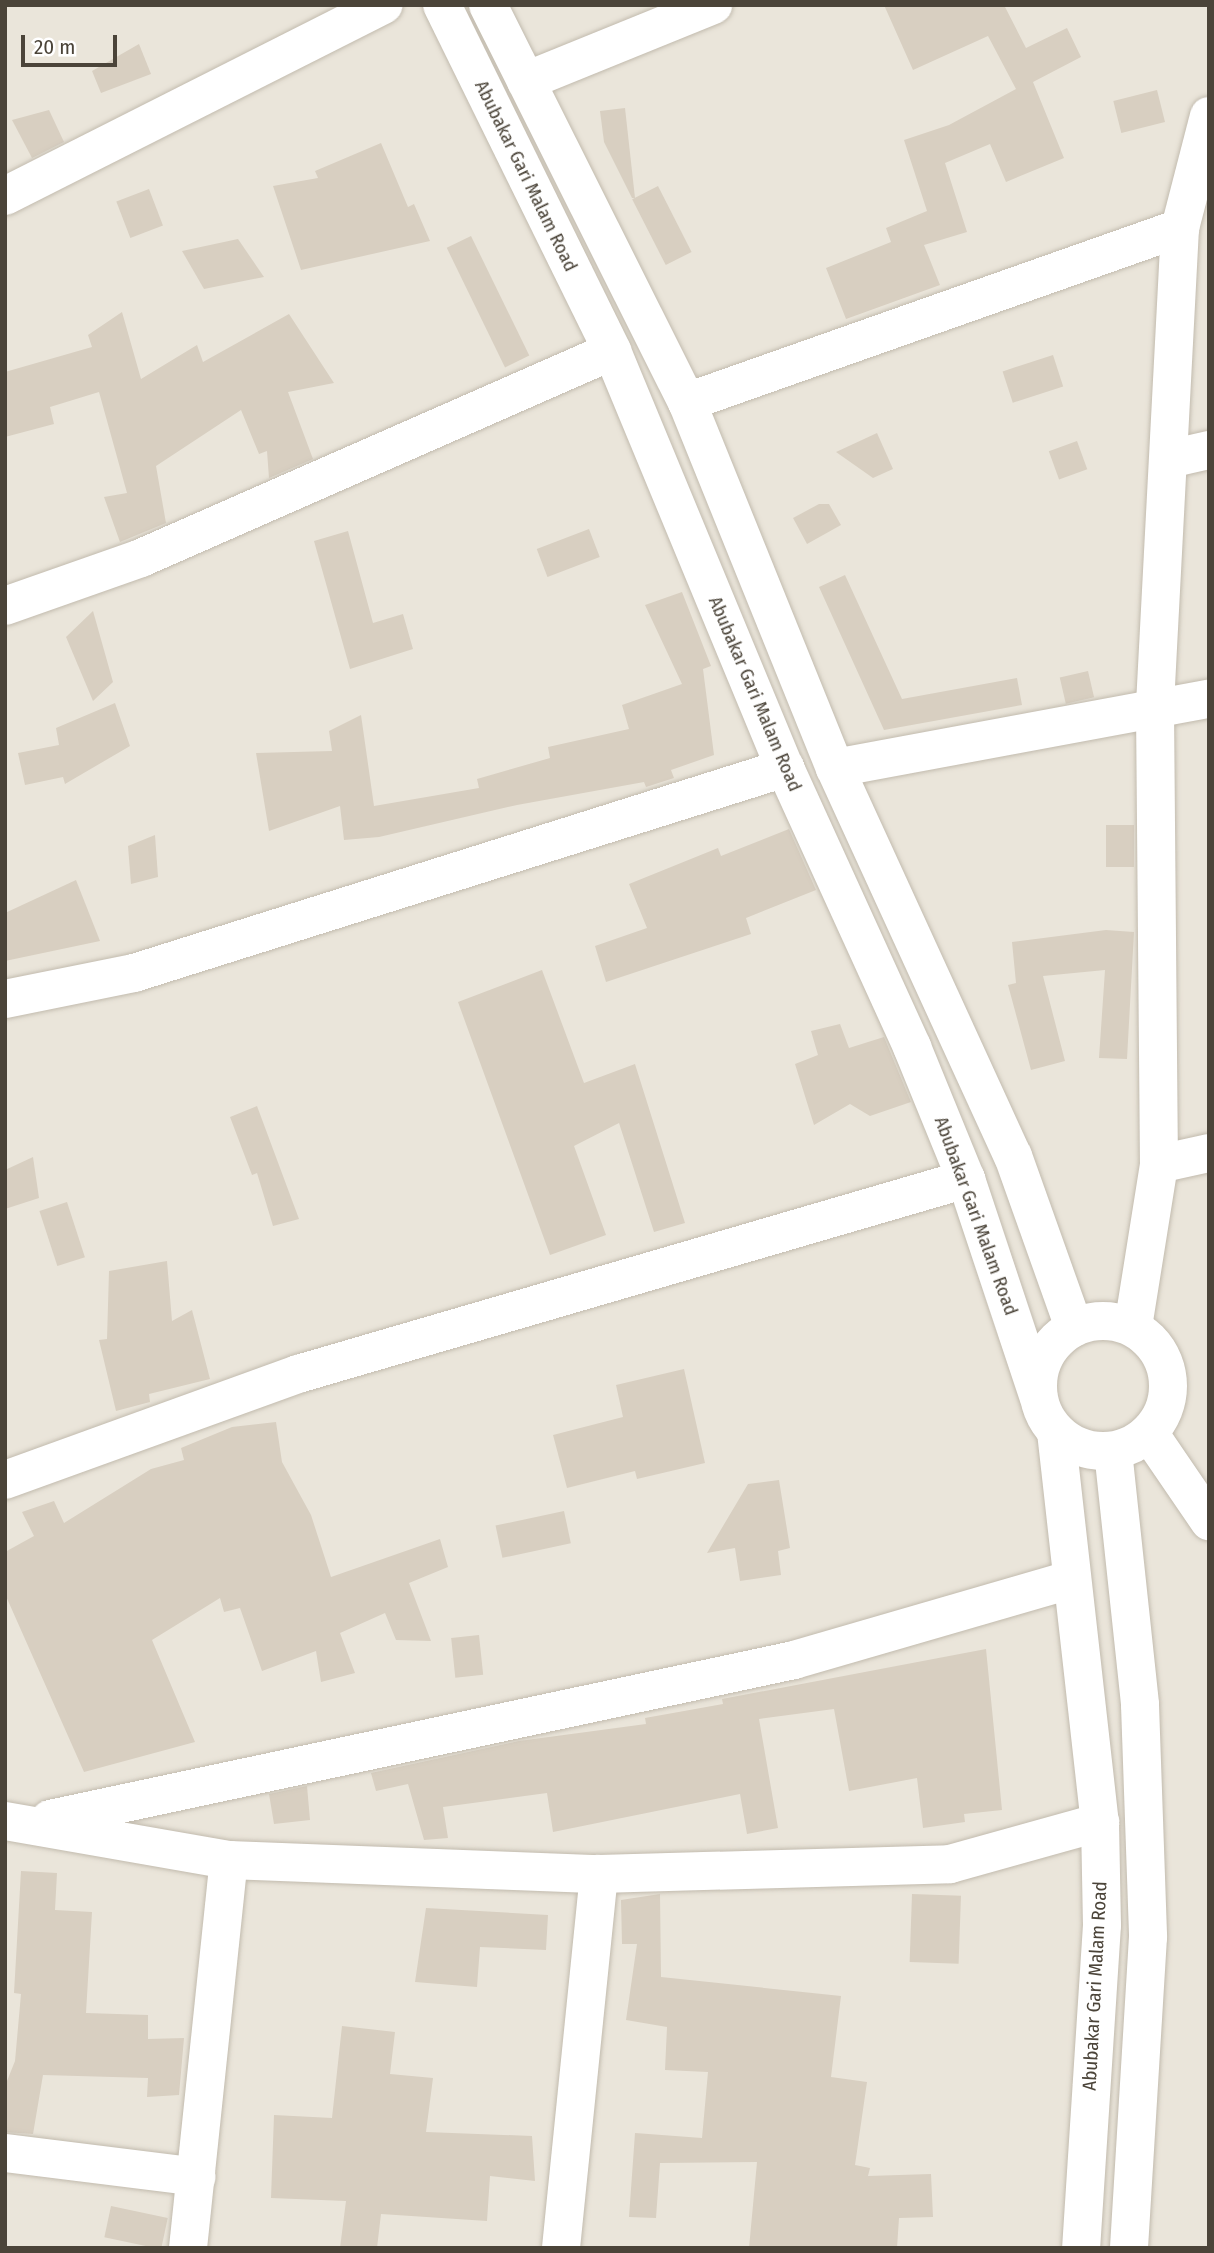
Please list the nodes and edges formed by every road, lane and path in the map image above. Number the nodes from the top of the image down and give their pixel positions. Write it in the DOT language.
graph roads {
  1 [pos="383,5"];
  2 [pos="442,5"];
  3 [pos="488,5"];
  4 [pos="713,5"];
  5 [pos="526,81"];
  6 [pos="1209,116"];
  7 [pos="5,196"];
  8 [pos="1180,228"];
  9 [pos="612,351"];
  10 [pos="687,402"];
  11 [pos="1209,450"];
  12 [pos="1169,459"];
  13 [pos="5,606"];
  14 [pos="1209,699"];
  15 [pos="1155,709"];
  16 [pos="785,768"];
  17 [pos="835,768"];
  18 [pos="5,999"];
  19 [pos="1209,1153"];
  20 [pos="1159,1164"];
  21 [pos="966,1179"];
  22 [pos="1074,1327"];
  23 [pos="1133,1327"];
  24 [pos="1038,1395"];
  25 [pos="1056,1432"];
  26 [pos="1149,1433"];
  27 [pos="1113,1451"];
  28 [pos="5,1480"];
  29 [pos="1209,1521"];
  30 [pos="1069,1580"];
  31 [pos="20,1822"];
  32 [pos="1100,1822"];
  33 [pos="229,1860"];
  34 [pos="599,1874"];
  35 [pos="5,2153"];
  36 [pos="197,2177"];
  37 [pos="188,2248"];
  38 [pos="561,2248"];
  39 [pos="1081,2248"];
  40 [pos="1129,2248"];
  1 -- 7 [label="street"];
  2 -- 9 [label="street, Abubakar Gari Malam Road"];
  3 -- 5 [label="street"];
  4 -- 5 [label="street"];
  5 -- 10 [label="street"];
  6 -- 8 [label="street"];
  8 -- 10 [label="street"];
  8 -- 12 [label="street"];
  9 -- 13 [label="street"];
  9 -- 16 [label="street, Abubakar Gari Malam Road"];
  10 -- 17 [label="street"];
  11 -- 12 [label="street"];
  12 -- 15 [label="street"];
  14 -- 15 [label="street"];
  15 -- 17 [label="street"];
  15 -- 20 [label="street"];
  16 -- 18 [label="street"];
  16 -- 21 [label="street, Abubakar Gari Malam Road"];
  17 -- 22 [label="street"];
  19 -- 20 [label="street"];
  20 -- 23 [label="street"];
  21 -- 24 [label="street, Abubakar Gari Malam Road"];
  21 -- 28 [label="street"];
  22 -- 23 [label="street"];
  22 -- 24 [label="street"];
  23 -- 26 [label="street"];
  24 -- 25 [label="street"];
  25 -- 27 [label="street"];
  25 -- 30 [label="street, Abubakar Gari Malam Road"];
  26 -- 27 [label="street"];
  26 -- 29 [label="street"];
  27 -- 40 [label="street"];
  30 -- 31 [label="street"];
  30 -- 32 [label="street, Abubakar Gari Malam Road"];
  31 -- 33 [label="street"];
  32 -- 34 [label="street"];
  32 -- 39 [label="street, Abubakar Gari Malam Road"];
  33 -- 34 [label="street"];
  33 -- 36 [label="street"];
  34 -- 38 [label="street"];
  35 -- 36 [label="street"];
  36 -- 37 [label="street"];
}
